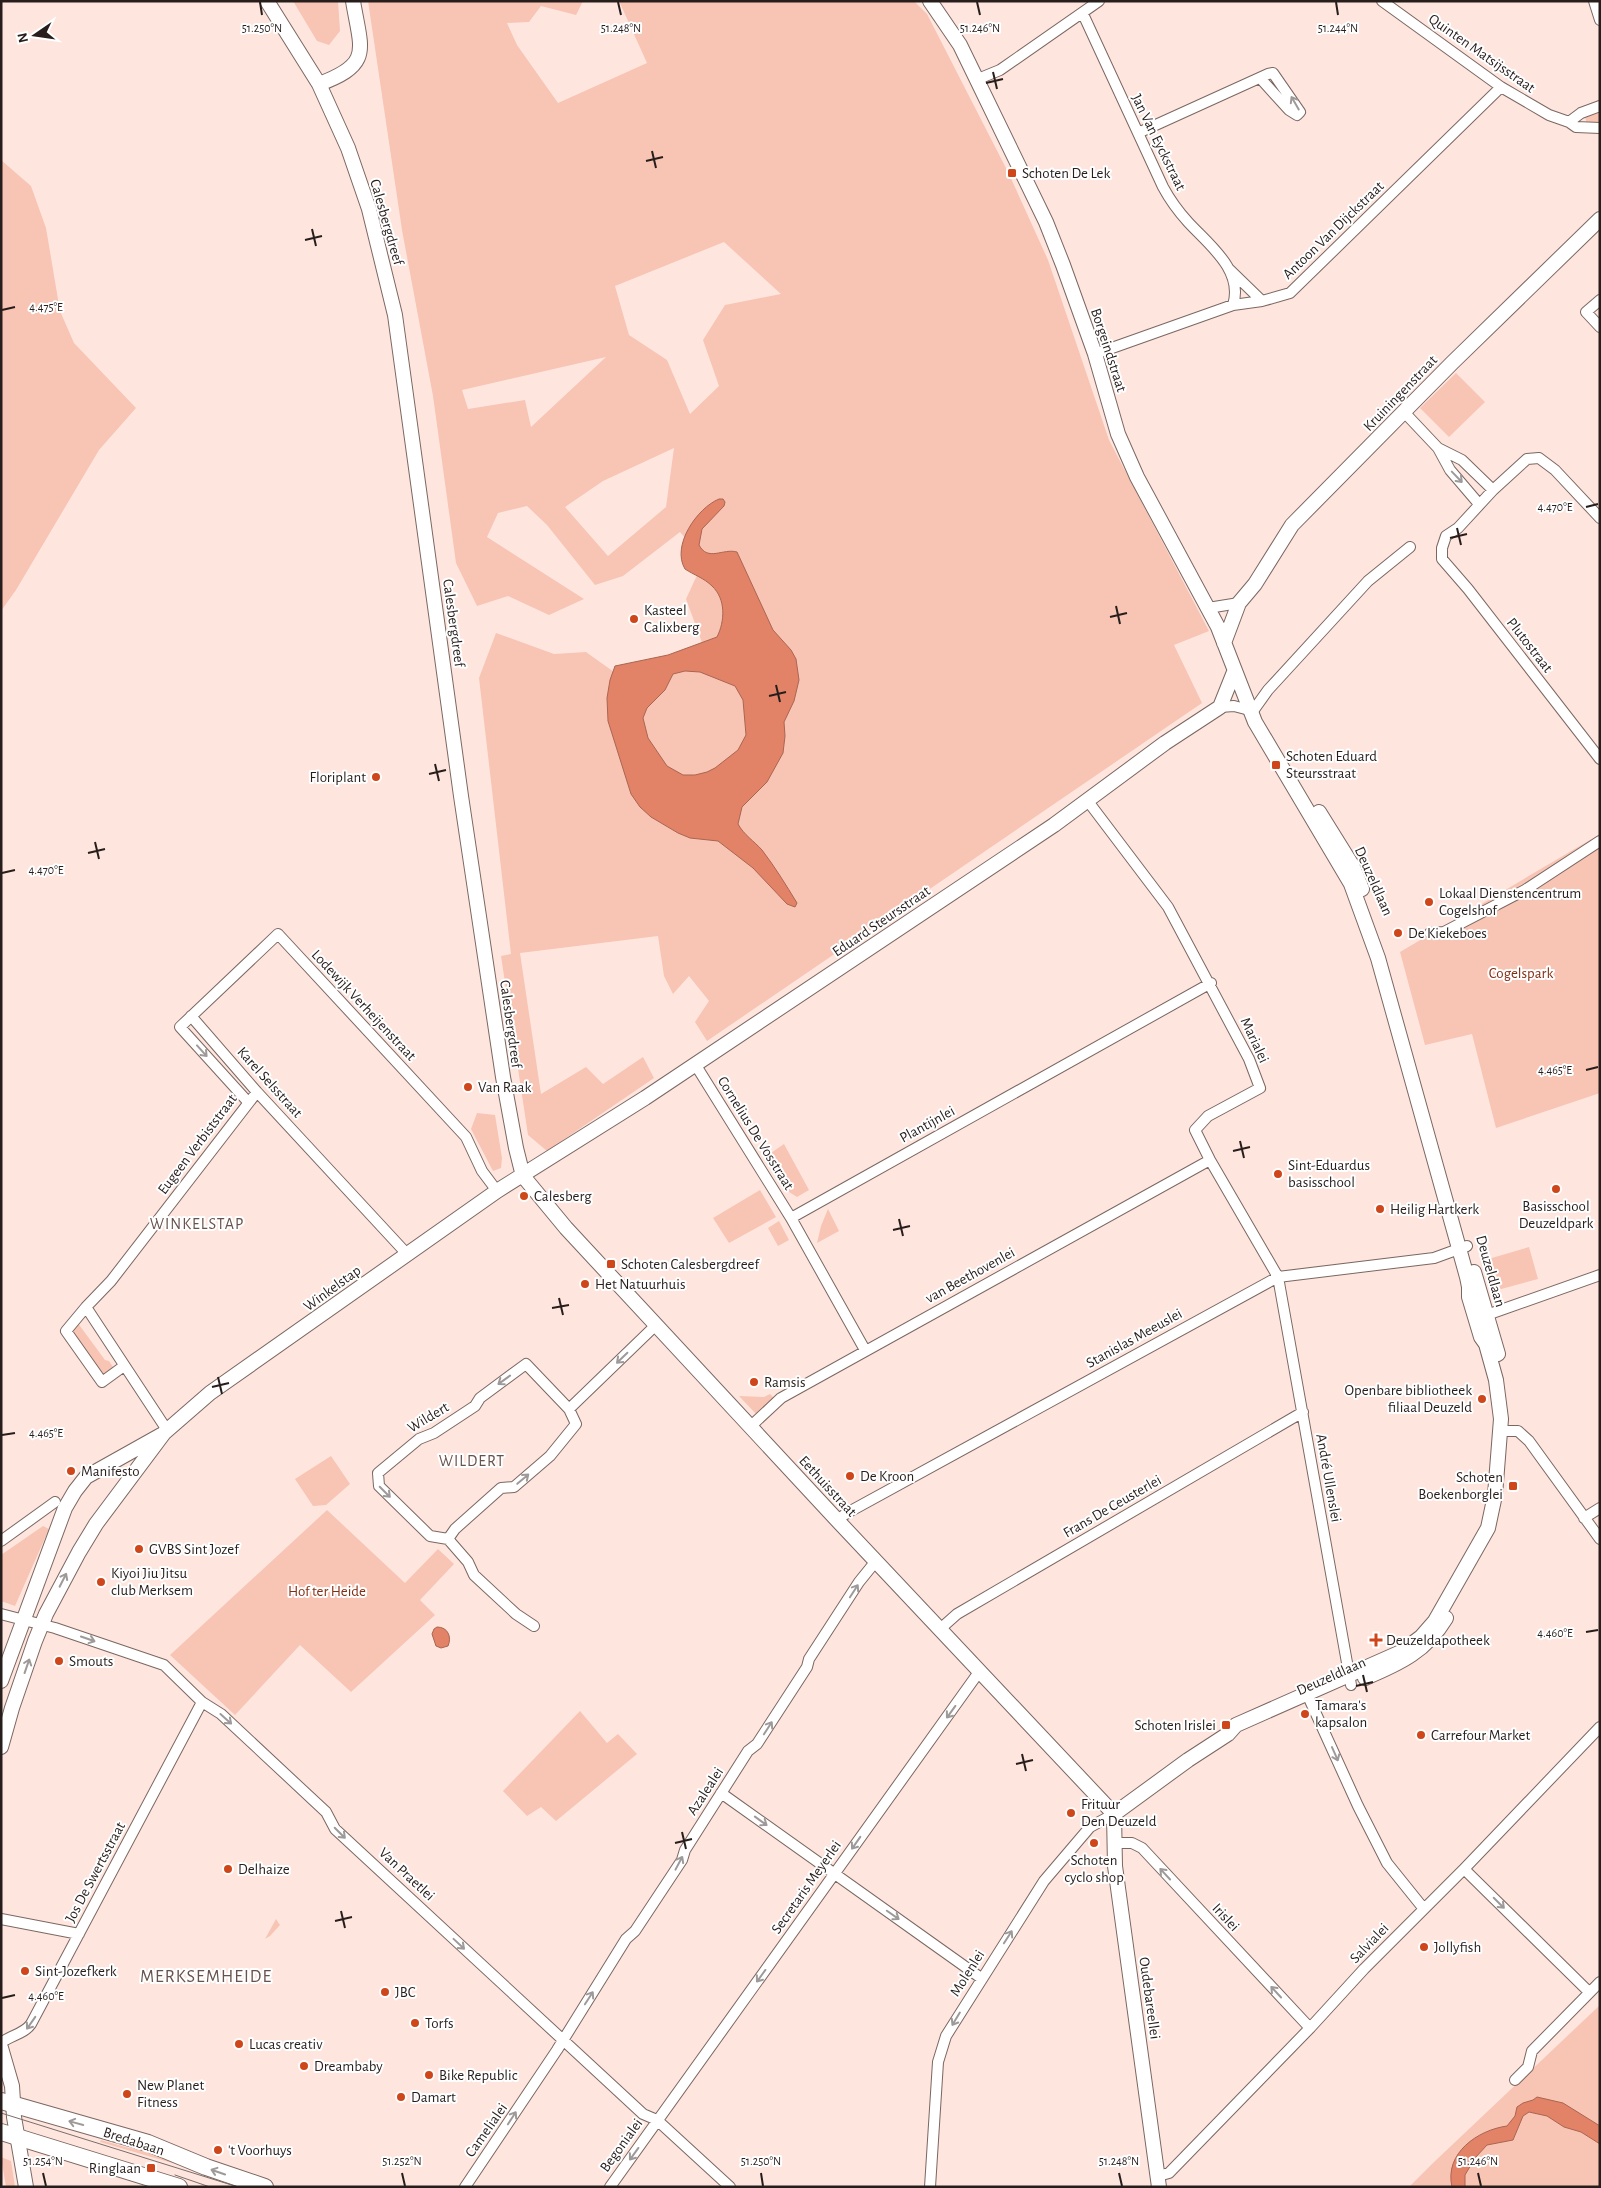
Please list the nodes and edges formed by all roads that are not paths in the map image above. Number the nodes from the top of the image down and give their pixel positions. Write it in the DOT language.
graph roads {
  1 [pos="267,1"];
  2 [pos="353,1"];
  3 [pos="930,1"];
  4 [pos="1099,1"];
  5 [pos="1382,1"];
  6 [pos="1594,1"];
  7 [pos="1083,14"];
  8 [pos="1600,20"];
  9 [pos="1260,78"];
  10 [pos="978,80"];
  11 [pos="319,84"];
  12 [pos="1501,87"];
  13 [pos="1600,106"];
  14 [pos="1569,122"];
  15 [pos="1600,128"];
  16 [pos="1138,133"];
  17 [pos="1600,219"];
  18 [pos="1229,269"];
  19 [pos="1600,300"];
  20 [pos="1262,301"];
  21 [pos="1233,305"];
  22 [pos="1600,327"];
  23 [pos="1095,354"];
  24 [pos="1404,412"];
  25 [pos="1438,448"];
  26 [pos="1493,490"];
  27 [pos="1479,504"];
  28 [pos="1600,518"];
  29 [pos="1410,547"];
  30 [pos="1239,603"];
  31 [pos="1208,608"];
  32 [pos="1224,643"];
  33 [pos="1234,672"];
  34 [pos="1220,707"];
  35 [pos="1252,711"];
  36 [pos="1600,759"];
  37 [pos="1087,800"];
  38 [pos="1600,841"];
  39 [pos="1430,933"];
  40 [pos="1210,984"];
  41 [pos="191,1016"];
  42 [pos="695,1064"];
  43 [pos="257,1092"];
  44 [pos="248,1102"];
  45 [pos="1210,1160"];
  46 [pos="523,1176"];
  47 [pos="497,1191"];
  48 [pos="791,1218"];
  49 [pos="1463,1248"];
  50 [pos="407,1254"];
  51 [pos="1600,1275"];
  52 [pos="1278,1277"];
  53 [pos="86,1307"];
  54 [pos="1481,1317"];
  55 [pos="657,1324"];
  56 [pos="865,1350"];
  57 [pos="124,1366"];
  58 [pos="569,1409"];
  59 [pos="1302,1412"];
  60 [pos="751,1426"];
  61 [pos="1504,1431"];
  62 [pos="166,1432"];
  63 [pos="55,1502"];
  64 [pos="1600,1508"];
  65 [pos="1584,1518"];
  66 [pos="837,1520"];
  67 [pos="1600,1539"];
  68 [pos="448,1540"];
  69 [pos="1,1541"];
  70 [pos="876,1562"];
  71 [pos="1,1614"];
  72 [pos="23,1620"];
  73 [pos="42,1624"];
  74 [pos="534,1626"];
  75 [pos="939,1630"];
  76 [pos="980,1672"];
  77 [pos="1349,1680"];
  78 [pos="1,1681"];
  79 [pos="1310,1698"];
  80 [pos="202,1702"];
  81 [pos="1600,1727"];
  82 [pos="1,1746"];
  83 [pos="721,1793"];
  84 [pos="1114,1814"];
  85 [pos="1114,1843"];
  86 [pos="1464,1869"];
  87 [pos="834,1874"];
  88 [pos="1424,1909"];
  89 [pos="1,1919"];
  90 [pos="80,1934"];
  91 [pos="982,1978"];
  92 [pos="1600,1982"];
  93 [pos="1589,1992"];
  94 [pos="1310,2028"];
  95 [pos="563,2039"];
  96 [pos="1,2043"];
  97 [pos="1,2048"];
  98 [pos="1515,2080"];
  99 [pos="7,2104"];
  100 [pos="657,2120"];
  101 [pos="1,2132"];
  102 [pos="18,2137"];
  103 [pos="1158,2182"];
  104 [pos="26,2187"];
  105 [pos="179,2187"];
  106 [pos="265,2187"];
  107 [pos="465,2187"];
  108 [pos="610,2187"];
  109 [pos="730,2187"];
  110 [pos="930,2187"];
  1 -- 11 [label="street, Calesbergdreef"];
  2 -- 11 [label="street"];
  3 -- 10 [label="street, Borgeindstraat"];
  4 -- 7 [label="street"];
  5 -- 12 [label="street, Quinten Matsijsstraat"];
  6 -- 8 [label="street"];
  7 -- 10 [label="street"];
  7 -- 16 [label="street, Jan Van Eyckstraat"];
  9 -- 16 [label="street"];
  10 -- 23 [label="street, Borgeindstraat"];
  11 -- 46 [label="street, Calesbergdreef"];
  12 -- 14 [label="street, Quinten Matsijsstraat"];
  12 -- 20 [label="street, Antoon Van Dijckstraat"];
  13 -- 14 [label="street"];
  14 -- 15 [label="street, Quinten Matsijsstraat"];
  16 -- 18 [label="street, Jan Van Eyckstraat"];
  17 -- 24 [label="street, Kruiningenstraat"];
  18 -- 20 [label="street, Jan Van Eyckstraat"];
  18 -- 21 [label="street, Jan Van Eyckstraat"];
  19 -- 22 [label="street"];
  20 -- 21 [label="street, Antoon Van Dijckstraat"];
  21 -- 23 [label="street, Antoon Van Dijckstraat"];
  23 -- 31 [label="street, Borgeindstraat"];
  24 -- 25 [label="street"];
  24 -- 30 [label="street, Kruiningenstraat"];
  25 -- 26 [label="street"];
  25 -- 27 [label="street, one-way"];
  26 -- 27 [label="street"];
  26 -- 28 [label="street"];
  27 -- 36 [label="street, Plutostraat"];
  29 -- 35 [label="street"];
  30 -- 31 [label="street"];
  30 -- 32 [label="street, Kruiningenstraat"];
  31 -- 32 [label="street, Borgeindstraat"];
  32 -- 33 [label="street, Borgeindstraat"];
  33 -- 34 [label="street"];
  33 -- 35 [label="street, Borgeindstraat"];
  34 -- 35 [label="street"];
  34 -- 37 [label="street, Eduard Steursstraat"];
  35 -- 49 [label="street, Deuzeldlaan"];
  37 -- 40 [label="street, Marialei"];
  37 -- 42 [label="street, Eduard Steursstraat"];
  38 -- 39 [label="street"];
  40 -- 45 [label="street, Marialei"];
  40 -- 48 [label="street, Plantijnlei"];
  41 -- 43 [label="street, Karel Selsstraat"];
  41 -- 44 [label="street, Karel Selsstraat, one-way"];
  41 -- 47 [label="street, Lodewijk Verheijenstraat"];
  42 -- 46 [label="street, Eduard Steursstraat"];
  42 -- 48 [label="street, Cornelius De Vosstraat"];
  43 -- 44 [label="street, Eugeen Verbiststraat"];
  43 -- 50 [label="street, Karel Selsstraat"];
  44 -- 53 [label="street, Eugeen Verbiststraat"];
  45 -- 52 [label="street, Marialei"];
  45 -- 56 [label="street, van Beethovenlei"];
  46 -- 47 [label="street, Winkelstap"];
  46 -- 55 [label="street, Eethuisstraat"];
  47 -- 50 [label="street, Winkelstap"];
  48 -- 56 [label="street"];
  49 -- 52 [label="street, Stanislas Meeuslei"];
  49 -- 54 [label="street, Deuzeldlaan"];
  50 -- 62 [label="street, Winkelstap"];
  51 -- 54 [label="street"];
  52 -- 59 [label="street, André Ullenslei"];
  52 -- 66 [label="street, Stanislas Meeuslei"];
  53 -- 57 [label="street"];
  53 -- 57 [label="street, Eugeen Verbiststraat"];
  54 -- 61 [label="street, Deuzeldlaan"];
  55 -- 58 [label="street, one-way"];
  55 -- 60 [label="street, Eethuisstraat"];
  56 -- 60 [label="street, van Beethovenlei"];
  57 -- 62 [label="street"];
  68 -- 58 [label="street, one-way"];
  58 -- 68 [label="street, Wildert, one-way"];
  59 -- 75 [label="street, Frans De Ceusterlei"];
  59 -- 77 [label="street, André Ullenslei"];
  60 -- 66 [label="street, Eethuisstraat"];
  61 -- 65 [label="street"];
  61 -- 77 [label="street, Deuzeldlaan"];
  62 -- 72 [label="street, Winkelstap"];
  73 -- 62 [label="street, Winkelstap, one-way"];
  63 -- 69 [label="street"];
  64 -- 65 [label="street"];
  65 -- 67 [label="street"];
  66 -- 70 [label="street, Eethuisstraat"];
  68 -- 74 [label="street, Wildert"];
  70 -- 75 [label="street, Eethuisstraat"];
  83 -- 70 [label="street, Azalealei, one-way"];
  71 -- 72 [label="street"];
  72 -- 73 [label="street, Van Praetlei"];
  72 -- 78 [label="street, Winkelstap"];
  73 -- 80 [label="street, Van Praetlei, one-way"];
  82 -- 73 [label="street, Winkelstap, one-way"];
  75 -- 76 [label="street, Eethuisstraat"];
  76 -- 84 [label="street, Eethuisstraat"];
  76 -- 87 [label="street, Secretaris Meyerlei, one-way"];
  77 -- 79 [label="street, Deuzeldlaan"];
  79 -- 84 [label="street, Deuzeldlaan"];
  79 -- 88 [label="street, one-way"];
  80 -- 90 [label="street, Jos De Swertsstraat"];
  80 -- 95 [label="street, Van Praetlei, one-way"];
  81 -- 86 [label="street, Salvialei"];
  83 -- 87 [label="street, one-way"];
  95 -- 83 [label="street, Azalealei, one-way"];
  84 -- 85 [label="street, Oudebareellei"];
  91 -- 84 [label="street, Molenlei, one-way"];
  94 -- 85 [label="street, Irislei, one-way"];
  85 -- 103 [label="street, Oudebareellei"];
  86 -- 88 [label="street, Salvialei"];
  86 -- 93 [label="street, one-way"];
  87 -- 91 [label="street, one-way"];
  87 -- 100 [label="street, Secretaris Meyerlei, one-way"];
  88 -- 94 [label="street, Salvialei"];
  89 -- 90 [label="street"];
  90 -- 96 [label="street, Jos De Swertsstraat, one-way"];
  91 -- 110 [label="street, Molenlei, one-way"];
  92 -- 93 [label="street"];
  93 -- 98 [label="street"];
  94 -- 103 [label="street, Salvialei"];
  95 -- 100 [label="street, Van Praetlei"];
  107 -- 95 [label="street, Camelialei, one-way"];
  97 -- 99 [label="street"];
  99 -- 102 [label="street"];
  106 -- 99 [label="main road, Bredabaan, one-way"];
  100 -- 108 [label="street, Begonialei, one-way"];
  100 -- 109 [label="street, Van Praetlei"];
  101 -- 102 [label="main road, Bredabaan"];
  102 -- 104 [label="street"];
  102 -- 105 [label="main road, Bredabaan"];
}
